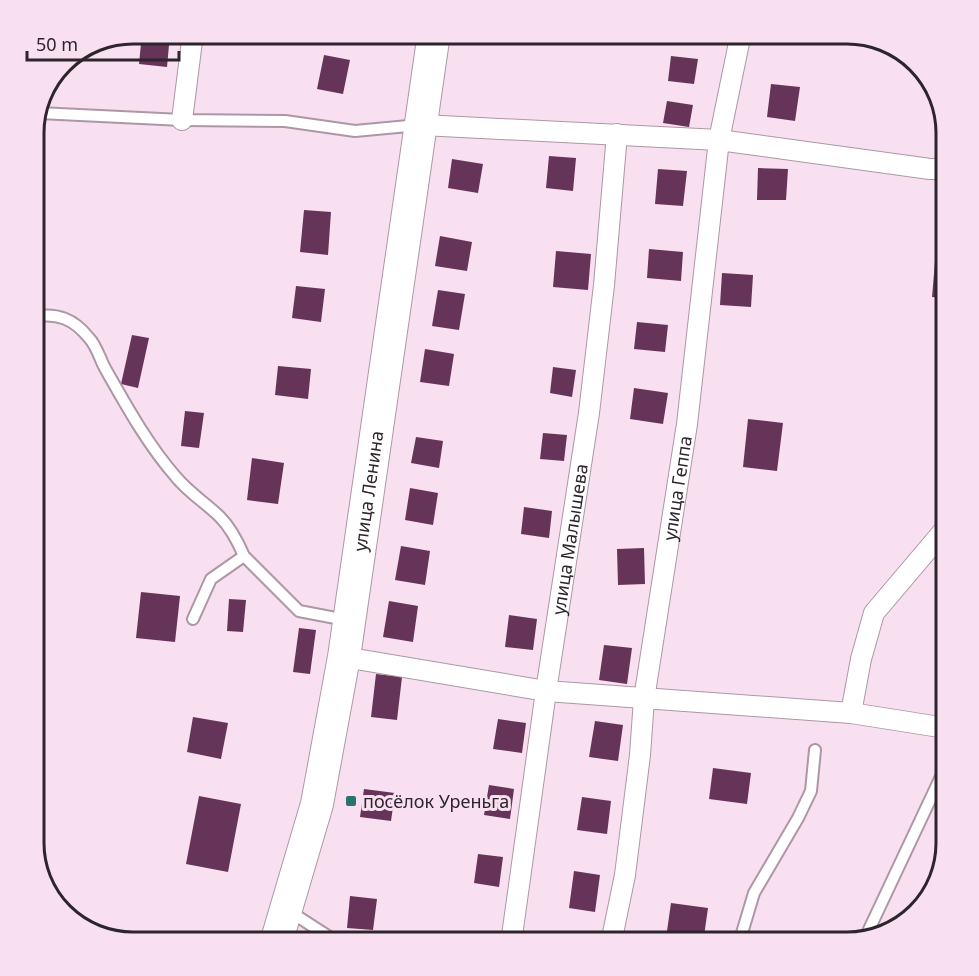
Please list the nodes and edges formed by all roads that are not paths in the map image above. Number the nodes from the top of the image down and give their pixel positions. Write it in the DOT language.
graph roads {
  1 [pos="192,44"];
  2 [pos="433,44"];
  3 [pos="739,44"];
  4 [pos="46,113"];
  5 [pos="182,120"];
  6 [pos="422,125"];
  7 [pos="617,134"];
  8 [pos="719,140"];
  9 [pos="936,169"];
  10 [pos="44,315"];
  11 [pos="936,540"];
  12 [pos="244,556"];
  13 [pos="193,619"];
  14 [pos="350,620"];
  15 [pos="344,657"];
  16 [pos="546,690"];
  17 [pos="644,699"];
  18 [pos="851,713"];
  19 [pos="936,726"];
  20 [pos="815,750"];
  21 [pos="936,787"];
  22 [pos="286,910"];
  23 [pos="869,930"];
  24 [pos="279,932"];
  25 [pos="321,932"];
  26 [pos="513,932"];
  27 [pos="613,932"];
  28 [pos="742,932"];
  1 -- 5 [label="street"];
  2 -- 6 [label="main road, улица Ленина"];
  3 -- 8 [label="street, улица Геппа"];
  4 -- 5 [label="lane"];
  5 -- 6 [label="lane"];
  6 -- 7 [label="street"];
  6 -- 14 [label="main road, улица Ленина"];
  7 -- 8 [label="street"];
  7 -- 16 [label="street, улица Малышева"];
  8 -- 9 [label="street"];
  8 -- 17 [label="street, улица Геппа"];
  10 -- 12 [label="lane"];
  11 -- 18 [label="street"];
  12 -- 13 [label="lane"];
  12 -- 14 [label="lane"];
  14 -- 15 [label="main road, улица Ленина"];
  15 -- 16 [label="street"];
  15 -- 22 [label="main road, улица Ленина"];
  16 -- 17 [label="street"];
  16 -- 26 [label="street, улица Малышева"];
  17 -- 18 [label="street"];
  17 -- 27 [label="street, улица Геппа"];
  18 -- 19 [label="street"];
  20 -- 28 [label="lane"];
  21 -- 23 [label="lane"];
  22 -- 24 [label="main road, улица Ленина"];
  22 -- 25 [label="lane"];
}
